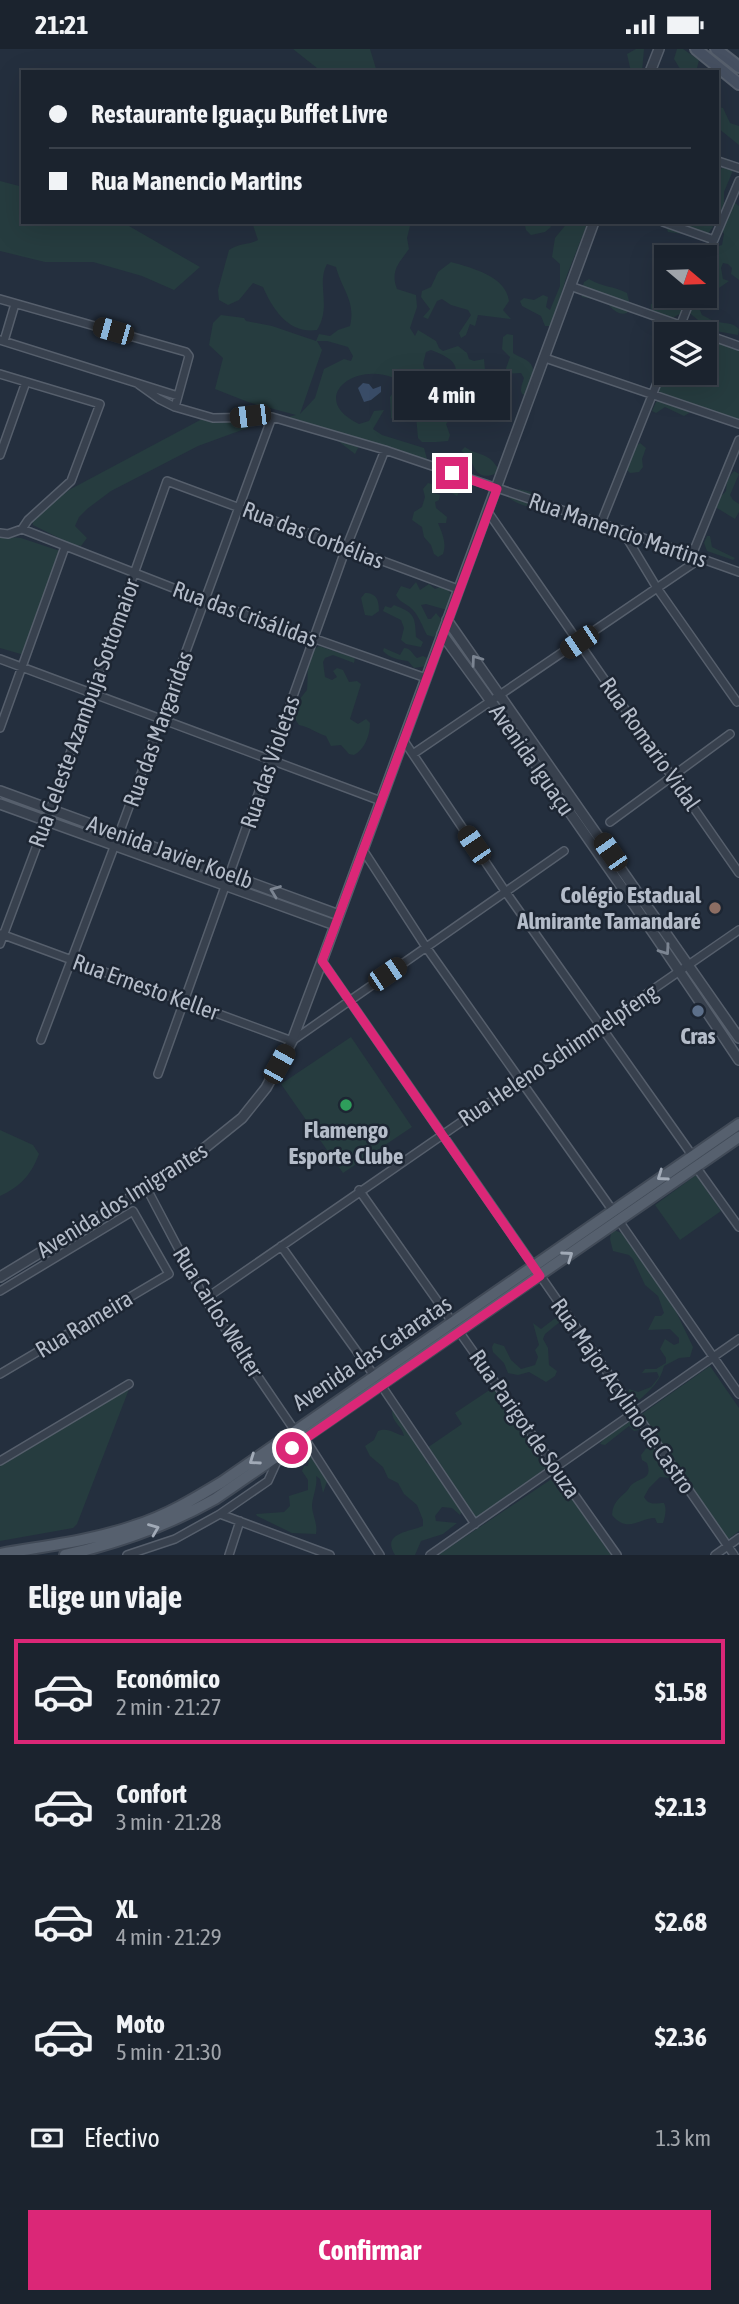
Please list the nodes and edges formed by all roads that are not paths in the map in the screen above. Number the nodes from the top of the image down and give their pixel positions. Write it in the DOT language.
graph roads {
  1 [pos="659,49"];
  2 [pos="696,49"];
  3 [pos="716,49"];
  4 [pos="739,67"];
  5 [pos="651,70"];
  6 [pos="739,84"];
  7 [pos="719,161"];
  8 [pos="739,168"];
  9 [pos="739,181"];
  10 [pos="593,224"];
  11 [pos="669,224"];
  12 [pos="714,240"];
  13 [pos="712,245"];
  14 [pos="570,286"];
  15 [pos="0,299"];
  16 [pos="15,304"];
  17 [pos="672,322"];
  18 [pos="717,338"];
  19 [pos="2,340"];
  20 [pos="739,346"];
  21 [pos="545,358"];
  22 [pos="0,374"];
  23 [pos="26,382"];
  24 [pos="138,384"];
  25 [pos="655,385"];
  26 [pos="652,393"];
  27 [pos="178,396"];
  28 [pos="175,407"];
  29 [pos="272,417"];
  30 [pos="739,424"];
  31 [pos="739,440"];
  32 [pos="385,450"];
  33 [pos="0,455"];
  34 [pos="167,481"];
  35 [pos="497,489"];
  36 [pos="239,506"];
  37 [pos="488,512"];
  38 [pos="601,523"];
  39 [pos="22,529"];
  40 [pos="621,530"];
  41 [pos="0,533"];
  42 [pos="65,547"];
  43 [pos="346,548"];
  44 [pos="692,555"];
  45 [pos="701,558"];
  46 [pos="739,572"];
  47 [pos="134,574"];
  48 [pos="657,588"];
  49 [pos="458,589"];
  50 [pos="204,600"];
  51 [pos="447,620"];
  52 [pos="442,634"];
  53 [pos="313,638"];
  54 [pos="579,642"];
  55 [pos="0,659"];
  56 [pos="22,667"];
  57 [pos="426,678"];
  58 [pos="91,693"];
  59 [pos="500,694"];
  60 [pos="491,701"];
  61 [pos="737,702"];
  62 [pos="161,719"];
  63 [pos="0,728"];
  64 [pos="730,734"];
  65 [pos="404,741"];
  66 [pos="413,754"];
  67 [pos="271,759"];
  68 [pos="672,776"];
  69 [pos="0,791"];
  70 [pos="381,801"];
  71 [pos="0,804"];
  72 [pos="50,809"];
  73 [pos="46,821"];
  74 [pos="610,823"];
  75 [pos="119,834"];
  76 [pos="115,844"];
  77 [pos="363,850"];
  78 [pos="564,851"];
  79 [pos="739,873"];
  80 [pos="231,874"];
  81 [pos="226,886"];
  82 [pos="505,891"];
  83 [pos="339,915"];
  84 [pos="335,925"];
  85 [pos="739,930"];
  86 [pos="2,934"];
  87 [pos="0,944"];
  88 [pos="426,947"];
  89 [pos="72,960"];
  90 [pos="322,961"];
  91 [pos="688,965"];
  92 [pos="680,972"];
  93 [pos="184,1000"];
  94 [pos="348,1000"];
  95 [pos="599,1025"];
  96 [pos="739,1038"];
  97 [pos="41,1040"];
  98 [pos="292,1041"];
  99 [pos="739,1060"];
  100 [pos="158,1074"];
  101 [pos="521,1080"];
  102 [pos="739,1124"];
  103 [pos="441,1135"];
  104 [pos="739,1137"];
  105 [pos="692,1155"];
  106 [pos="696,1167"];
  107 [pos="147,1189"];
  108 [pos="359,1190"];
  109 [pos="616,1216"];
  110 [pos="739,1227"];
  111 [pos="281,1246"];
  112 [pos="536,1272"];
  113 [pos="0,1277"];
  114 [pos="0,1291"];
  115 [pos="205,1299"];
  116 [pos="457,1328"];
  117 [pos="739,1339"];
  118 [pos="713,1357"];
  119 [pos="0,1374"];
  120 [pos="378,1380"];
  121 [pos="129,1384"];
  122 [pos="739,1394"];
  123 [pos="634,1412"];
  124 [pos="295,1431"];
  125 [pos="305,1439"];
  126 [pos="279,1457"];
  127 [pos="0,1461"];
  128 [pos="555,1468"];
  129 [pos="220,1514"];
  130 [pos="240,1521"];
  131 [pos="475,1524"];
  132 [pos="739,1538"];
  133 [pos="727,1546"];
  134 [pos="0,1554"];
  135 [pos="65,1555"];
  136 [pos="127,1555"];
  137 [pos="229,1555"];
  138 [pos="330,1555"];
  139 [pos="380,1555"];
  140 [pos="430,1555"];
  141 [pos="617,1555"];
  142 [pos="715,1555"];
  143 [pos="734,1555"];
  1 -- 5 [label="street"];
  2 -- 6 [label="main road"];
  3 -- 4 [label="main road"];
  7 -- 8 [label="street"];
  9 -- 12 [label="street"];
  10 -- 14 [label="street, Avenida dos Imigrantes"];
  11 -- 12 [label="street"];
  12 -- 13 [label="street"];
  14 -- 17 [label="street"];
  14 -- 21 [label="street, Avenida dos Imigrantes"];
  15 -- 16 [label="street"];
  16 -- 19 [label="street"];
  16 -- 27 [label="street"];
  18 -- 20 [label="street"];
  19 -- 24 [label="street, Rua Manencio Martins"];
  21 -- 26 [label="street"];
  21 -- 35 [label="street, Avenida dos Imigrantes"];
  22 -- 23 [label="street"];
  23 -- 33 [label="street"];
  23 -- 39 [label="street"];
  24 -- 27 [label="street, Rua Manencio Martins"];
  24 -- 28 [label="street, Rua Manencio Martins"];
  25 -- 26 [label="street"];
  26 -- 30 [label="street"];
  26 -- 38 [label="street"];
  27 -- 28 [label="street"];
  28 -- 29 [label="street, Rua Manencio Martins"];
  29 -- 32 [label="street, Rua Manencio Martins"];
  29 -- 36 [label="street, Rua das Margaridas"];
  31 -- 44 [label="street"];
  32 -- 35 [label="street, Rua Manencio Martins"];
  32 -- 43 [label="street, Rua das Violetas"];
  34 -- 36 [label="street, Rua das Corbélias"];
  34 -- 47 [label="street, Rua Celeste Azambuja Sottomaior"];
  35 -- 37 [label="street, Avenida dos Imigrantes"];
  35 -- 38 [label="street, Rua Manencio Martins"];
  36 -- 43 [label="street, Rua das Corbélias"];
  36 -- 50 [label="street, Rua das Margaridas"];
  37 -- 49 [label="street, Avenida dos Imigrantes"];
  37 -- 54 [label="street, Rua Romario Vidal"];
  38 -- 40 [label="street, Rua Manencio Martins"];
  39 -- 41 [label="street"];
  39 -- 42 [label="street, Rua das Crisálidas"];
  40 -- 44 [label="street, Rua Manencio Martins"];
  40 -- 48 [label="street"];
  42 -- 47 [label="street, Rua das Crisálidas"];
  42 -- 56 [label="street"];
  43 -- 49 [label="street, Rua das Corbélias"];
  43 -- 53 [label="street, Rua das Violetas"];
  44 -- 45 [label="street, Rua Manencio Martins"];
  45 -- 46 [label="street, Rua Manencio Martins"];
  45 -- 48 [label="street"];
  47 -- 50 [label="street, Rua das Crisálidas"];
  47 -- 58 [label="street, Rua Celeste Azambuja Sottomaior"];
  48 -- 54 [label="street"];
  48 -- 61 [label="street"];
  49 -- 51 [label="street, Avenida dos Imigrantes"];
  50 -- 53 [label="street, Rua das Crisálidas"];
  50 -- 62 [label="street, Rua das Margaridas"];
  51 -- 52 [label="street, Avenida dos Imigrantes"];
  59 -- 51 [label="street, Avenida Iguaçu, one-way"];
  52 -- 57 [label="street, Avenida dos Imigrantes"];
  52 -- 60 [label="street, Avenida Iguaçu"];
  53 -- 57 [label="street, Rua das Crisálidas"];
  53 -- 67 [label="street, Rua das Violetas"];
  54 -- 59 [label="street"];
  54 -- 68 [label="street, Rua Romario Vidal"];
  55 -- 56 [label="street"];
  56 -- 58 [label="street"];
  56 -- 63 [label="street"];
  57 -- 65 [label="street, Avenida dos Imigrantes"];
  58 -- 62 [label="street"];
  58 -- 72 [label="street, Rua Celeste Azambuja Sottomaior"];
  59 -- 60 [label="street"];
  59 -- 91 [label="street, Avenida Iguaçu"];
  60 -- 66 [label="street"];
  60 -- 92 [label="street, Avenida Iguaçu, one-way"];
  62 -- 67 [label="street"];
  62 -- 75 [label="street, Rua das Margaridas"];
  64 -- 68 [label="street"];
  65 -- 66 [label="street"];
  65 -- 70 [label="street, Avenida dos Imigrantes"];
  66 -- 82 [label="street"];
  67 -- 70 [label="street"];
  67 -- 80 [label="street, Rua das Violetas"];
  68 -- 74 [label="street"];
  68 -- 79 [label="street, Rua Romario Vidal"];
  69 -- 72 [label="street, Avenida Javier Koelb"];
  70 -- 77 [label="street, Avenida dos Imigrantes"];
  71 -- 73 [label="street, Avenida Javier Koelb"];
  72 -- 73 [label="street, Rua Celeste Azambuja Sottomaior"];
  72 -- 75 [label="street, Avenida Javier Koelb"];
  73 -- 76 [label="street, Avenida Javier Koelb"];
  73 -- 86 [label="street, Rua Celeste Azambuja Sottomaior"];
  75 -- 76 [label="street, Rua das Margaridas"];
  75 -- 80 [label="street, Avenida Javier Koelb"];
  76 -- 81 [label="street, Avenida Javier Koelb"];
  76 -- 89 [label="street, Rua das Margaridas"];
  77 -- 83 [label="street, Avenida dos Imigrantes"];
  77 -- 88 [label="street"];
  78 -- 82 [label="street"];
  80 -- 81 [label="street, Rua das Violetas"];
  83 -- 80 [label="street, Avenida Javier Koelb, one-way"];
  81 -- 84 [label="street, Avenida Javier Koelb"];
  81 -- 93 [label="street, Rua das Violetas"];
  82 -- 88 [label="street"];
  82 -- 95 [label="street"];
  83 -- 84 [label="street, Avenida dos Imigrantes"];
  84 -- 90 [label="street, Avenida dos Imigrantes"];
  85 -- 91 [label="street, Rua Heleno Schimmelpfeng"];
  86 -- 87 [label="street, Rua Celeste Azambuja Sottomaior"];
  86 -- 89 [label="street, Rua Ernesto Keller"];
  88 -- 94 [label="street"];
  88 -- 101 [label="street"];
  89 -- 93 [label="street, Rua Ernesto Keller"];
  89 -- 97 [label="street, Rua das Margaridas"];
  90 -- 94 [label="street, Rua Major Acylino de Castro"];
  90 -- 98 [label="street, Avenida dos Imigrantes"];
  91 -- 92 [label="street, Rua Heleno Schimmelpfeng"];
  91 -- 96 [label="street, Avenida Iguaçu"];
  92 -- 95 [label="street, Rua Heleno Schimmelpfeng"];
  92 -- 99 [label="street, Avenida Iguaçu"];
  93 -- 98 [label="street, Rua Ernesto Keller"];
  93 -- 100 [label="street, Rua das Violetas"];
  94 -- 98 [label="street"];
  94 -- 103 [label="street, Rua Major Acylino de Castro"];
  95 -- 101 [label="street, Rua Heleno Schimmelpfeng"];
  95 -- 105 [label="street"];
  98 -- 107 [label="street, Avenida dos Imigrantes"];
  101 -- 103 [label="street, Rua Heleno Schimmelpfeng"];
  101 -- 109 [label="street"];
  102 -- 105 [label="main road, Avenida das Cataratas"];
  103 -- 108 [label="street, Rua Heleno Schimmelpfeng"];
  103 -- 112 [label="street, Rua Major Acylino de Castro"];
  104 -- 106 [label="main road, Avenida das Cataratas"];
  105 -- 109 [label="main road, Avenida das Cataratas, one-way"];
  106 -- 109 [label="main road, Avenida das Cataratas"];
  106 -- 110 [label="street"];
  107 -- 113 [label="street, Avenida dos Imigrantes"];
  107 -- 115 [label="street, Rua Carlos Welter"];
  108 -- 111 [label="street, Rua Heleno Schimmelpfeng"];
  108 -- 116 [label="street, Rua Parigot de Souza"];
  109 -- 112 [label="main road, Avenida das Cataratas"];
  109 -- 118 [label="street"];
  111 -- 115 [label="street, Rua Heleno Schimmelpfeng"];
  111 -- 120 [label="street"];
  112 -- 116 [label="main road, Avenida das Cataratas"];
  112 -- 123 [label="street, Rua Major Acylino de Castro"];
  114 -- 119 [label="street, Rua Rameira"];
  115 -- 124 [label="street, Rua Carlos Welter"];
  116 -- 120 [label="main road, Avenida das Cataratas"];
  116 -- 128 [label="street, Rua Parigot de Souza"];
  117 -- 118 [label="street"];
  118 -- 122 [label="street"];
  118 -- 123 [label="street"];
  120 -- 124 [label="main road, Avenida das Cataratas"];
  120 -- 125 [label="main road, Avenida das Cataratas"];
  120 -- 131 [label="street"];
  121 -- 127 [label="street"];
  123 -- 128 [label="street"];
  123 -- 133 [label="street, Rua Major Acylino de Castro"];
  124 -- 134 [label="main road, Avenida das Cataratas, one-way"];
  125 -- 126 [label="main road, Avenida das Cataratas"];
  125 -- 139 [label="street"];
  126 -- 129 [label="street, Avenida das Cataratas"];
  135 -- 126 [label="main road, Avenida das Cataratas, one-way"];
  128 -- 131 [label="street"];
  128 -- 141 [label="street, Rua Parigot de Souza"];
  129 -- 130 [label="street"];
  129 -- 136 [label="street, Avenida das Cataratas"];
  130 -- 137 [label="street"];
  130 -- 138 [label="street"];
  131 -- 140 [label="street"];
  132 -- 133 [label="street"];
  133 -- 142 [label="street"];
  133 -- 143 [label="street, Rua Major Acylino de Castro"];
}
